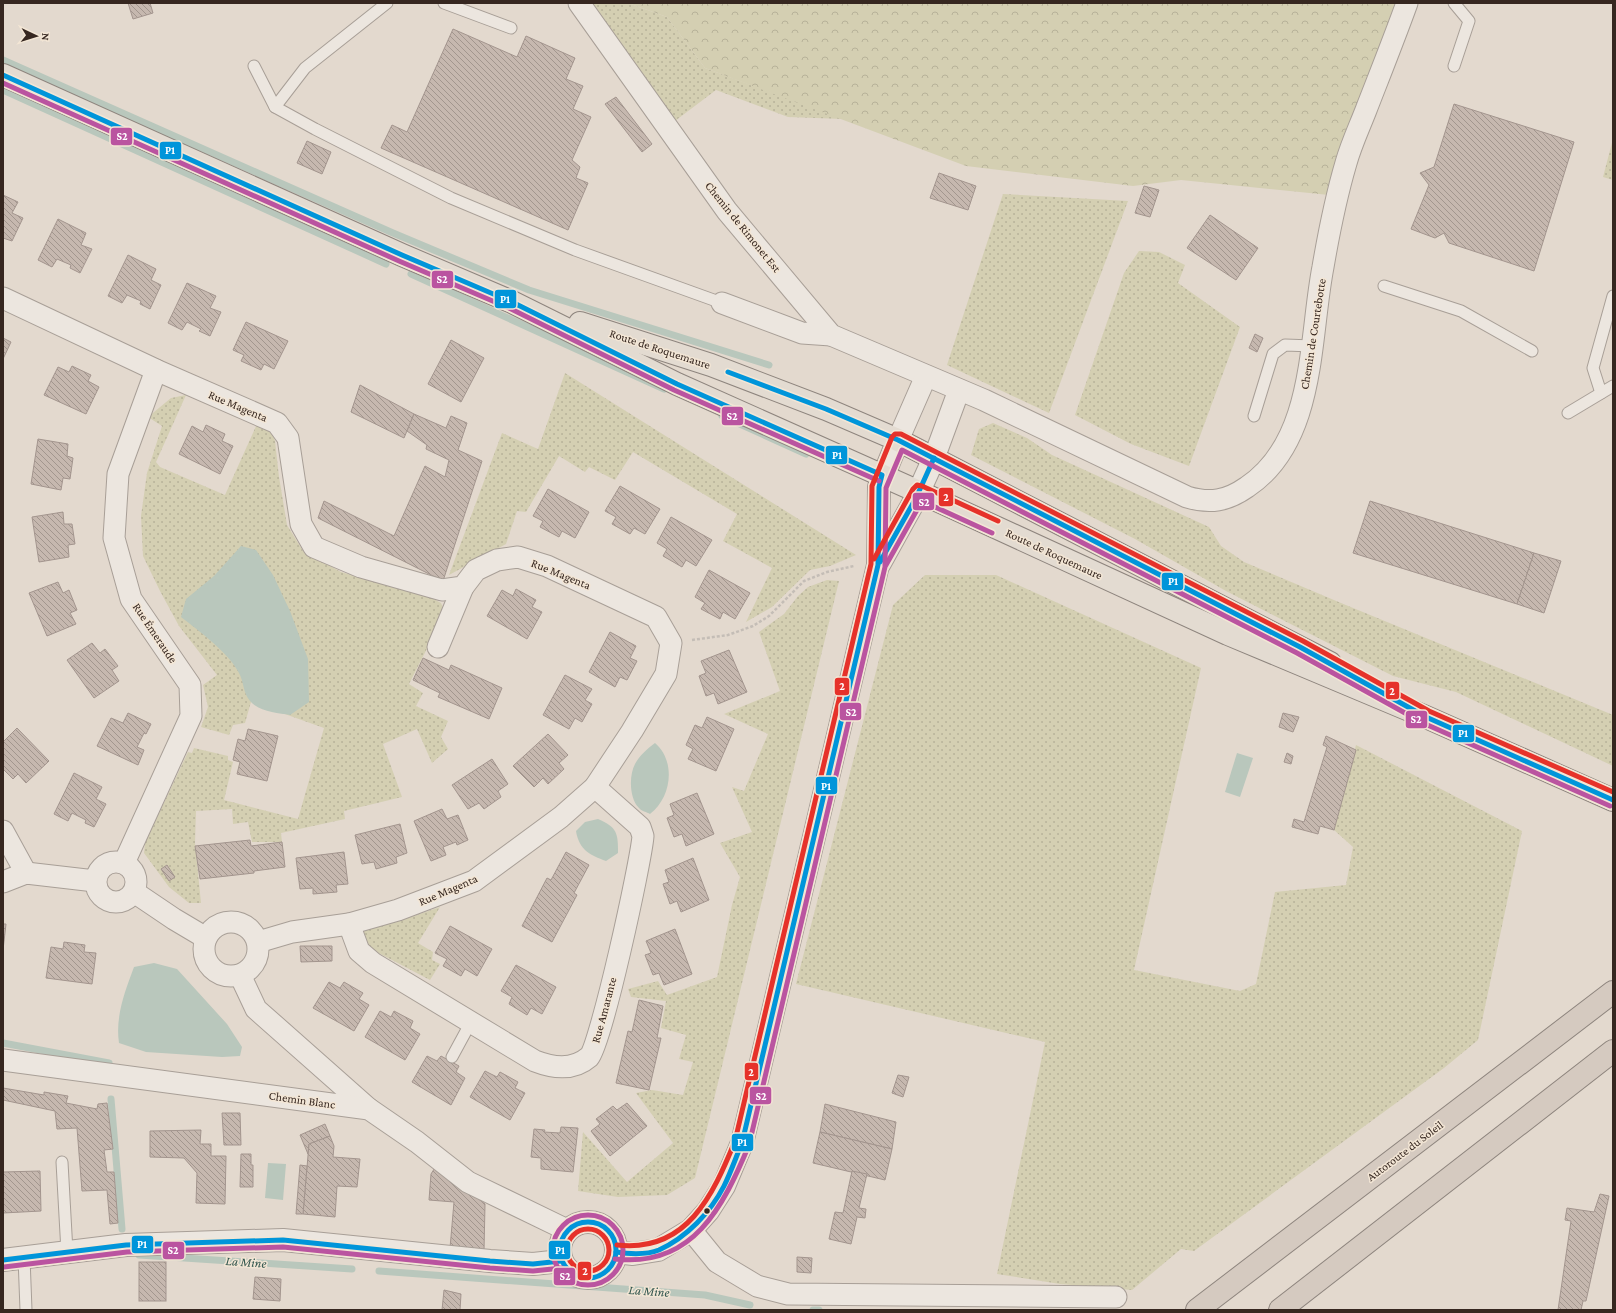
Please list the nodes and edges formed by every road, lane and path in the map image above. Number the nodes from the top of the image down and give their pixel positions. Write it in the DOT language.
graph roads {
  1 [pos="387,3"];
  2 [pos="444,3"];
  3 [pos="579,3"];
  4 [pos="1407,3"];
  5 [pos="1454,3"];
  6 [pos="510,28"];
  7 [pos="254,66"];
  8 [pos="1454,66"];
  9 [pos="3,74"];
  10 [pos="275,107"];
  11 [pos="1384,286"];
  12 [pos="1613,296"];
  13 [pos="3,298"];
  14 [pos="512,302"];
  15 [pos="722,303"];
  16 [pos="831,335"];
  17 [pos="1313,346"];
  18 [pos="1532,351"];
  19 [pos="156,370"];
  20 [pos="926,376"];
  21 [pos="1613,386"];
  22 [pos="958,390"];
  23 [pos="1601,393"];
  24 [pos="1568,413"];
  25 [pos="1254,416"];
  26 [pos="898,440"];
  27 [pos="934,458"];
  28 [pos="882,475"];
  29 [pos="919,492"];
  30 [pos="878,566"];
  31 [pos="463,587"];
  32 [pos="671,643"];
  33 [pos="438,647"];
  34 [pos="1426,717"];
  35 [pos="595,787"];
  36 [pos="1613,800"];
  37 [pos="3,831"];
  38 [pos="124,863"];
  39 [pos="26,873"];
  40 [pos="96,881"];
  41 [pos="3,882"];
  42 [pos="134,892"];
  43 [pos="349,924"];
  44 [pos="206,938"];
  45 [pos="258,942"];
  46 [pos="240,975"];
  47 [pos="1613,992"];
  48 [pos="471,1022"];
  49 [pos="1613,1051"];
  50 [pos="452,1056"];
  51 [pos="3,1060"];
  52 [pos="369,1109"];
  53 [pos="62,1162"];
  54 [pos="567,1230"];
  55 [pos="691,1230"];
  56 [pos="67,1252"];
  57 [pos="616,1252"];
  58 [pos="24,1257"];
  59 [pos="3,1260"];
  60 [pos="561,1261"];
  61 [pos="1116,1297"];
  62 [pos="783,1302"];
  63 [pos="26,1310"];
  64 [pos="1197,1310"];
  65 [pos="1280,1310"];
  1 -- 10 [label="lane"];
  2 -- 6 [label="lane"];
  3 -- 16 [label="street, Chemin de Rimonet Est"];
  4 -- 17 [label="street, Chemin de Courtebotte"];
  5 -- 8 [label="lane"];
  7 -- 10 [label="lane"];
  9 -- 14 [label="main road, Route de Roquemaure"];
  10 -- 15 [label="lane"];
  11 -- 18 [label="lane"];
  12 -- 23 [label="lane"];
  13 -- 19 [label="street, Rue Magenta"];
  14 -- 26 [label="main road, Route de Roquemaure"];
  14 -- 28 [label="main road, Route de Roquemaure"];
  15 -- 16 [label="street"];
  16 -- 20 [label="street, Chemin de Rimonet Est"];
  17 -- 22 [label="street, Chemin de Courtebotte"];
  17 -- 25 [label="lane"];
  19 -- 31 [label="street, Rue Magenta"];
  19 -- 38 [label="street, Rue Émeraude"];
  20 -- 22 [label="street, Chemin de Rimonet Est"];
  20 -- 26 [label="street"];
  21 -- 23 [label="lane"];
  22 -- 27 [label="street"];
  23 -- 24 [label="lane"];
  26 -- 27 [label="main road, Route de Roquemaure"];
  26 -- 28 [label="street"];
  27 -- 29 [label="street"];
  27 -- 34 [label="main road, Route de Roquemaure"];
  28 -- 29 [label="main road, Route de Roquemaure"];
  28 -- 30 [label="street"];
  29 -- 30 [label="street"];
  29 -- 34 [label="main road, Route de Roquemaure"];
  30 -- 32 [label="path"];
  30 -- 55 [label="street"];
  31 -- 32 [label="street, Rue Magenta"];
  31 -- 33 [label="street"];
  32 -- 35 [label="street, Rue Magenta"];
  34 -- 36 [label="main road, Route de Roquemaure"];
  35 -- 43 [label="street, Rue Magenta"];
  35 -- 48 [label="street, Rue Amarante"];
  37 -- 39 [label="street"];
  38 -- 40 [label="street"];
  38 -- 42 [label="street"];
  39 -- 40 [label="street"];
  39 -- 41 [label="street"];
  40 -- 42 [label="street"];
  42 -- 44 [label="street"];
  43 -- 45 [label="street, Rue Magenta"];
  43 -- 48 [label="street, Rue Amarante"];
  44 -- 45 [label="street"];
  44 -- 46 [label="street"];
  45 -- 46 [label="street"];
  46 -- 52 [label="street"];
  47 -- 64 [label="highway, Autoroute du Soleil"];
  48 -- 50 [label="lane"];
  49 -- 65 [label="highway"];
  51 -- 52 [label="street, Chemin Blanc"];
  52 -- 54 [label="street, Chemin Blanc"];
  53 -- 56 [label="lane"];
  54 -- 57 [label="street"];
  54 -- 60 [label="street"];
  55 -- 57 [label="street"];
  55 -- 62 [label="street"];
  56 -- 58 [label="street"];
  56 -- 60 [label="street"];
  57 -- 60 [label="street"];
  58 -- 59 [label="street"];
  58 -- 63 [label="lane"];
  61 -- 62 [label="street"];
}
